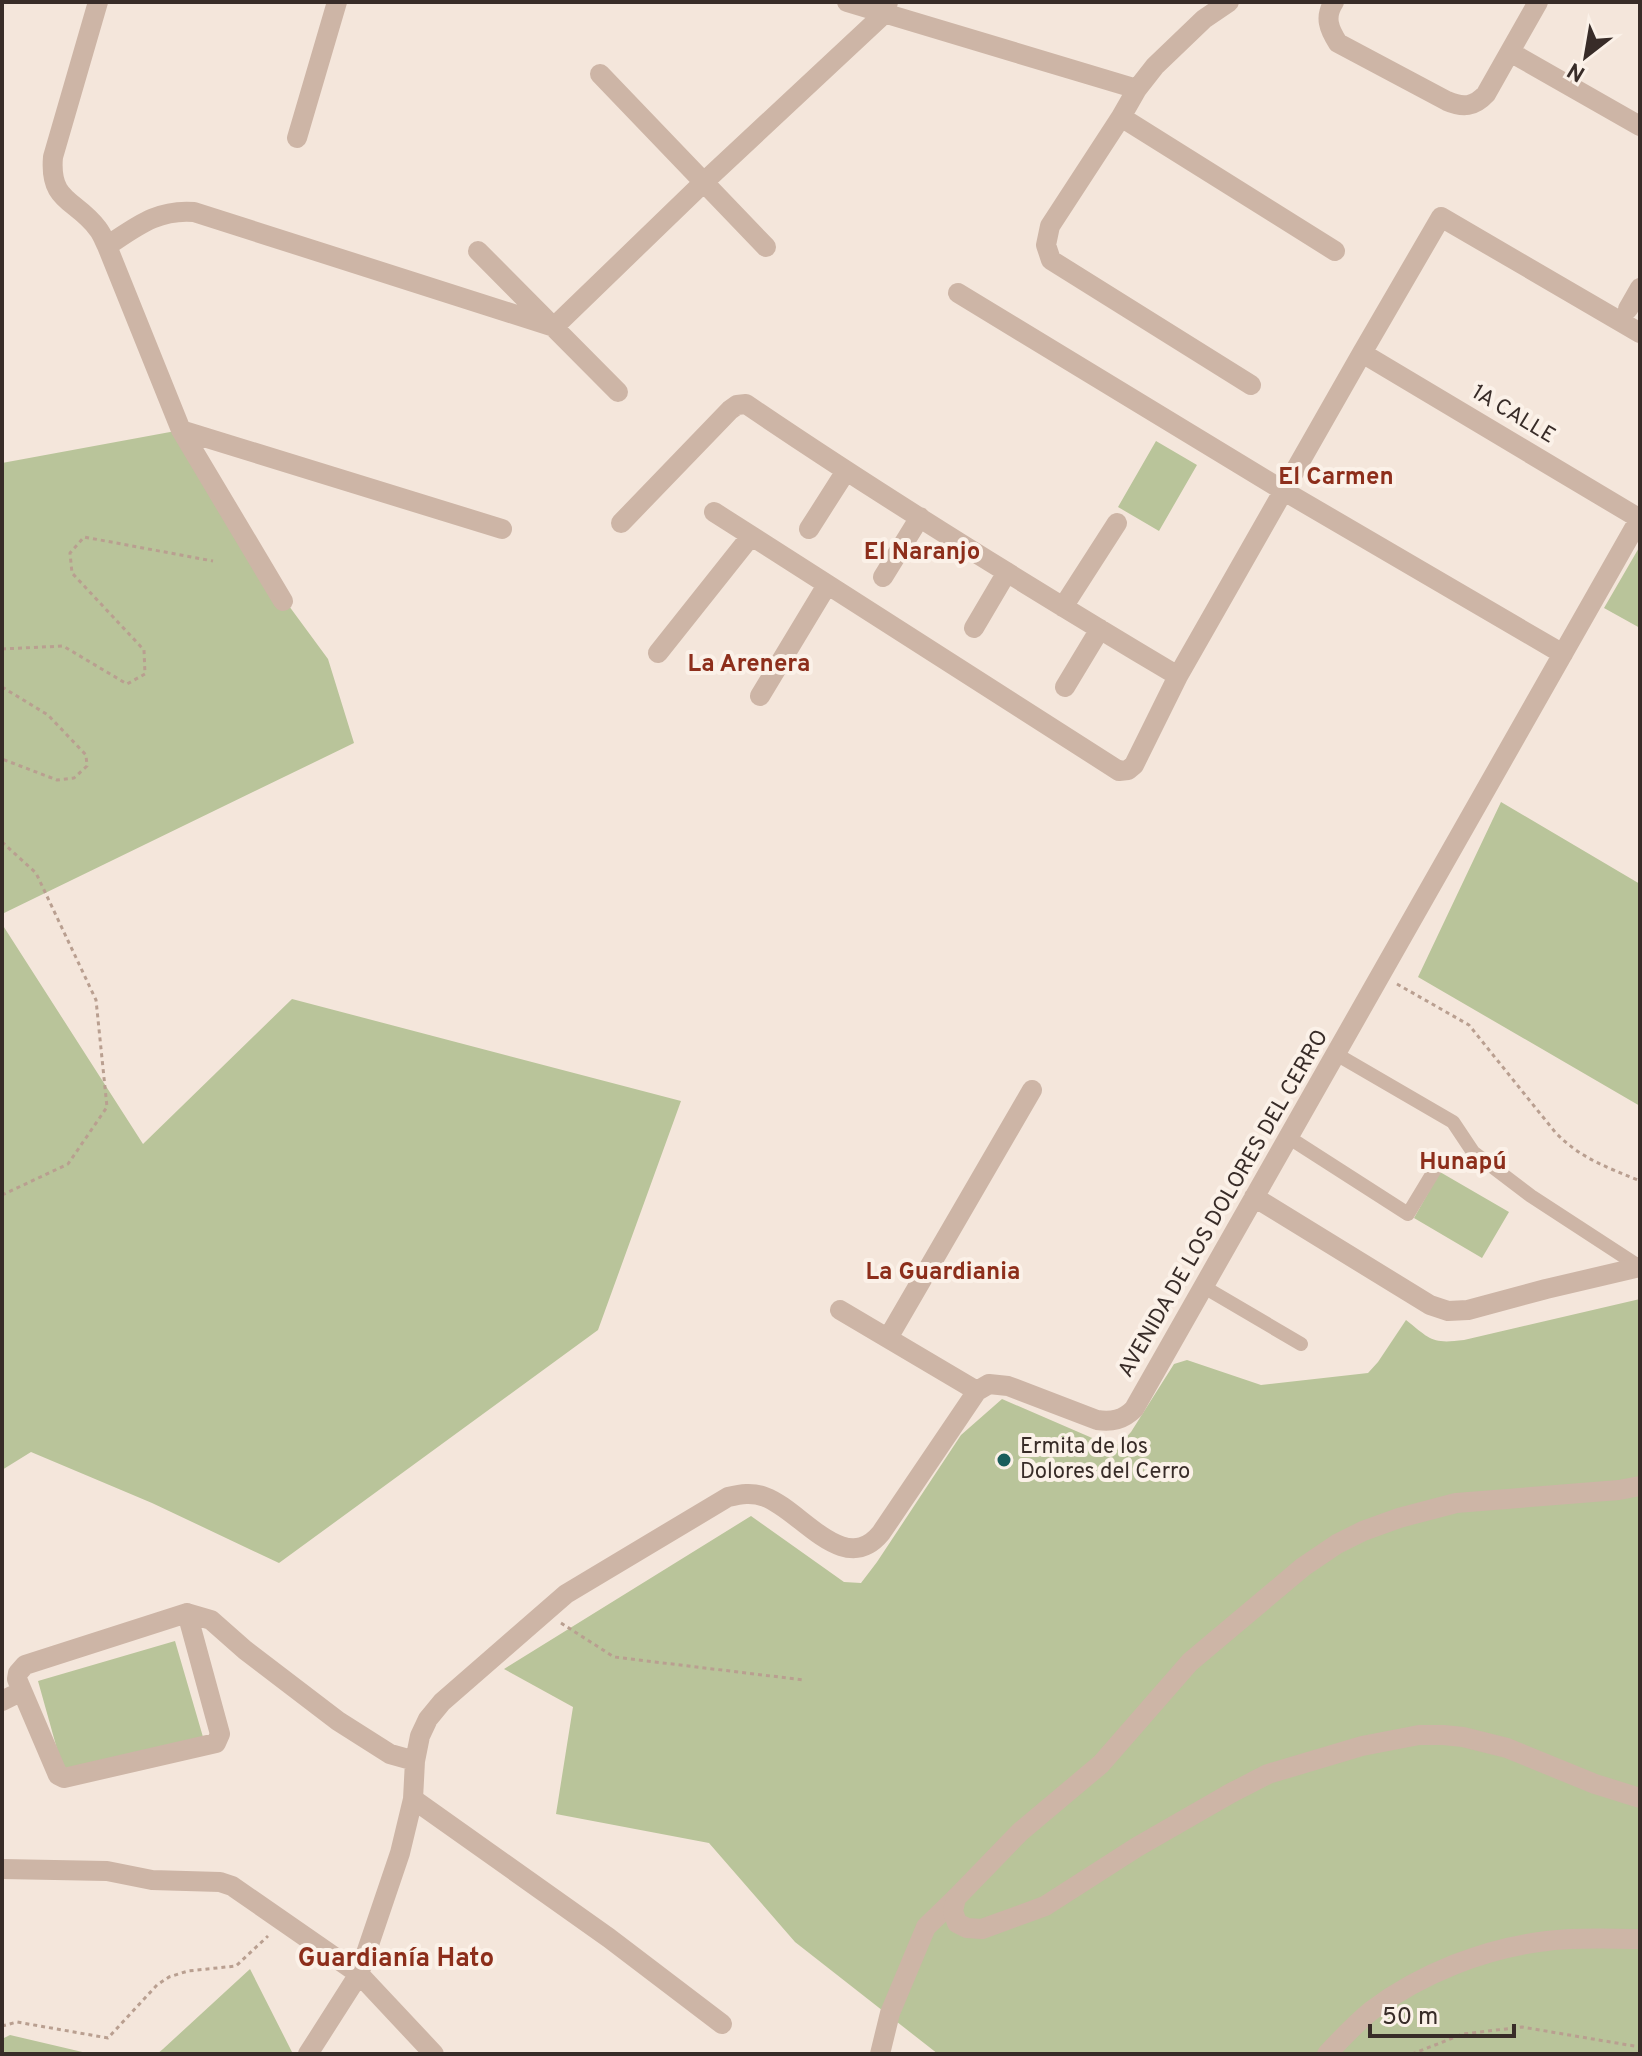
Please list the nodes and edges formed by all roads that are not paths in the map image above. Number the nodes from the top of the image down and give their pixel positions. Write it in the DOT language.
graph roads {
  1 [pos="98,2"];
  2 [pos="337,2"];
  3 [pos="847,2"];
  4 [pos="1229,2"];
  5 [pos="1334,2"];
  6 [pos="1538,2"];
  7 [pos="886,8"];
  8 [pos="1510,52"];
  9 [pos="600,74"];
  10 [pos="1137,89"];
  11 [pos="1121,117"];
  12 [pos="1640,126"];
  13 [pos="297,138"];
  14 [pos="704,182"];
  15 [pos="107,246"];
  16 [pos="766,247"];
  17 [pos="478,251"];
  18 [pos="1335,251"];
  19 [pos="1640,288"];
  20 [pos="958,293"];
  21 [pos="1628,309"];
  22 [pos="554,327"];
  23 [pos="1640,333"];
  24 [pos="1362,353"];
  25 [pos="1251,385"];
  26 [pos="618,392"];
  27 [pos="181,430"];
  28 [pos="846,471"];
  29 [pos="1284,491"];
  30 [pos="714,512"];
  31 [pos="920,517"];
  32 [pos="1640,519"];
  33 [pos="621,523"];
  34 [pos="1117,523"];
  35 [pos="502,529"];
  36 [pos="809,529"];
  37 [pos="751,536"];
  38 [pos="1007,572"];
  39 [pos="883,577"];
  40 [pos="827,585"];
  41 [pos="283,601"];
  42 [pos="1063,607"];
  43 [pos="974,628"];
  44 [pos="1100,629"];
  45 [pos="658,653"];
  46 [pos="1563,654"];
  47 [pos="1178,676"];
  48 [pos="1065,687"];
  49 [pos="760,696"];
  50 [pos="1336,1054"];
  51 [pos="1032,1090"];
  52 [pos="1288,1137"];
  53 [pos="1437,1166"];
  54 [pos="1254,1197"];
  55 [pos="1640,1267"];
  56 [pos="1204,1287"];
  57 [pos="840,1310"];
  58 [pos="888,1338"];
  59 [pos="1301,1344"];
  60 [pos="977,1391"];
  61 [pos="1640,1486"];
  62 [pos="187,1613"];
  63 [pos="22,1691"];
  64 [pos="2,1701"];
  65 [pos="415,1761"];
  66 [pos="1640,1798"];
  67 [pos="413,1799"];
  68 [pos="2,1869"];
  69 [pos="956,1898"];
  70 [pos="1640,1939"];
  71 [pos="359,1974"];
  72 [pos="722,2024"];
  73 [pos="308,2054"];
  74 [pos="434,2054"];
  75 [pos="880,2054"];
  76 [pos="1327,2054"];
  1 -- 15 [label="street"];
  2 -- 13 [label="street"];
  3 -- 7 [label="street"];
  4 -- 10 [label="street"];
  5 -- 8 [label="street"];
  6 -- 8 [label="street"];
  7 -- 10 [label="street"];
  7 -- 14 [label="street"];
  8 -- 12 [label="street"];
  9 -- 14 [label="street"];
  10 -- 11 [label="street"];
  11 -- 18 [label="street"];
  11 -- 25 [label="street"];
  14 -- 16 [label="street"];
  14 -- 22 [label="street"];
  15 -- 22 [label="street"];
  15 -- 27 [label="street"];
  17 -- 22 [label="street"];
  19 -- 21 [label="street"];
  20 -- 29 [label="street"];
  22 -- 26 [label="street"];
  23 -- 24 [label="street"];
  24 -- 29 [label="street"];
  24 -- 32 [label="street, 1A CALLE"];
  27 -- 35 [label="street"];
  27 -- 41 [label="street"];
  28 -- 31 [label="street"];
  28 -- 33 [label="street"];
  28 -- 36 [label="street"];
  29 -- 46 [label="street"];
  29 -- 47 [label="street"];
  30 -- 37 [label="street"];
  31 -- 38 [label="street"];
  31 -- 39 [label="street"];
  32 -- 46 [label="street, AVENIDA DE LOS DOLORES DEL CERRO"];
  34 -- 42 [label="street"];
  37 -- 40 [label="street"];
  37 -- 45 [label="street"];
  38 -- 42 [label="street"];
  38 -- 43 [label="street"];
  40 -- 47 [label="street"];
  40 -- 49 [label="street"];
  42 -- 44 [label="street"];
  44 -- 47 [label="street"];
  44 -- 48 [label="street"];
  46 -- 50 [label="street, AVENIDA DE LOS DOLORES DEL CERRO"];
  50 -- 52 [label="street, AVENIDA DE LOS DOLORES DEL CERRO"];
  50 -- 55 [label="street"];
  51 -- 58 [label="street"];
  52 -- 53 [label="street"];
  52 -- 54 [label="street, AVENIDA DE LOS DOLORES DEL CERRO"];
  54 -- 55 [label="street"];
  54 -- 56 [label="street, AVENIDA DE LOS DOLORES DEL CERRO"];
  56 -- 59 [label="street"];
  56 -- 60 [label="street, AVENIDA DE LOS DOLORES DEL CERRO"];
  57 -- 58 [label="street"];
  58 -- 60 [label="street"];
  60 -- 65 [label="street"];
  61 -- 69 [label="street"];
  62 -- 63 [label="street"];
  62 -- 63 [label="street"];
  62 -- 65 [label="street"];
  63 -- 64 [label="street"];
  65 -- 67 [label="street"];
  66 -- 69 [label="street"];
  67 -- 71 [label="street"];
  67 -- 72 [label="street"];
  68 -- 71 [label="street"];
  69 -- 75 [label="street"];
  70 -- 76 [label="street"];
  71 -- 73 [label="street"];
  71 -- 74 [label="street"];
}
